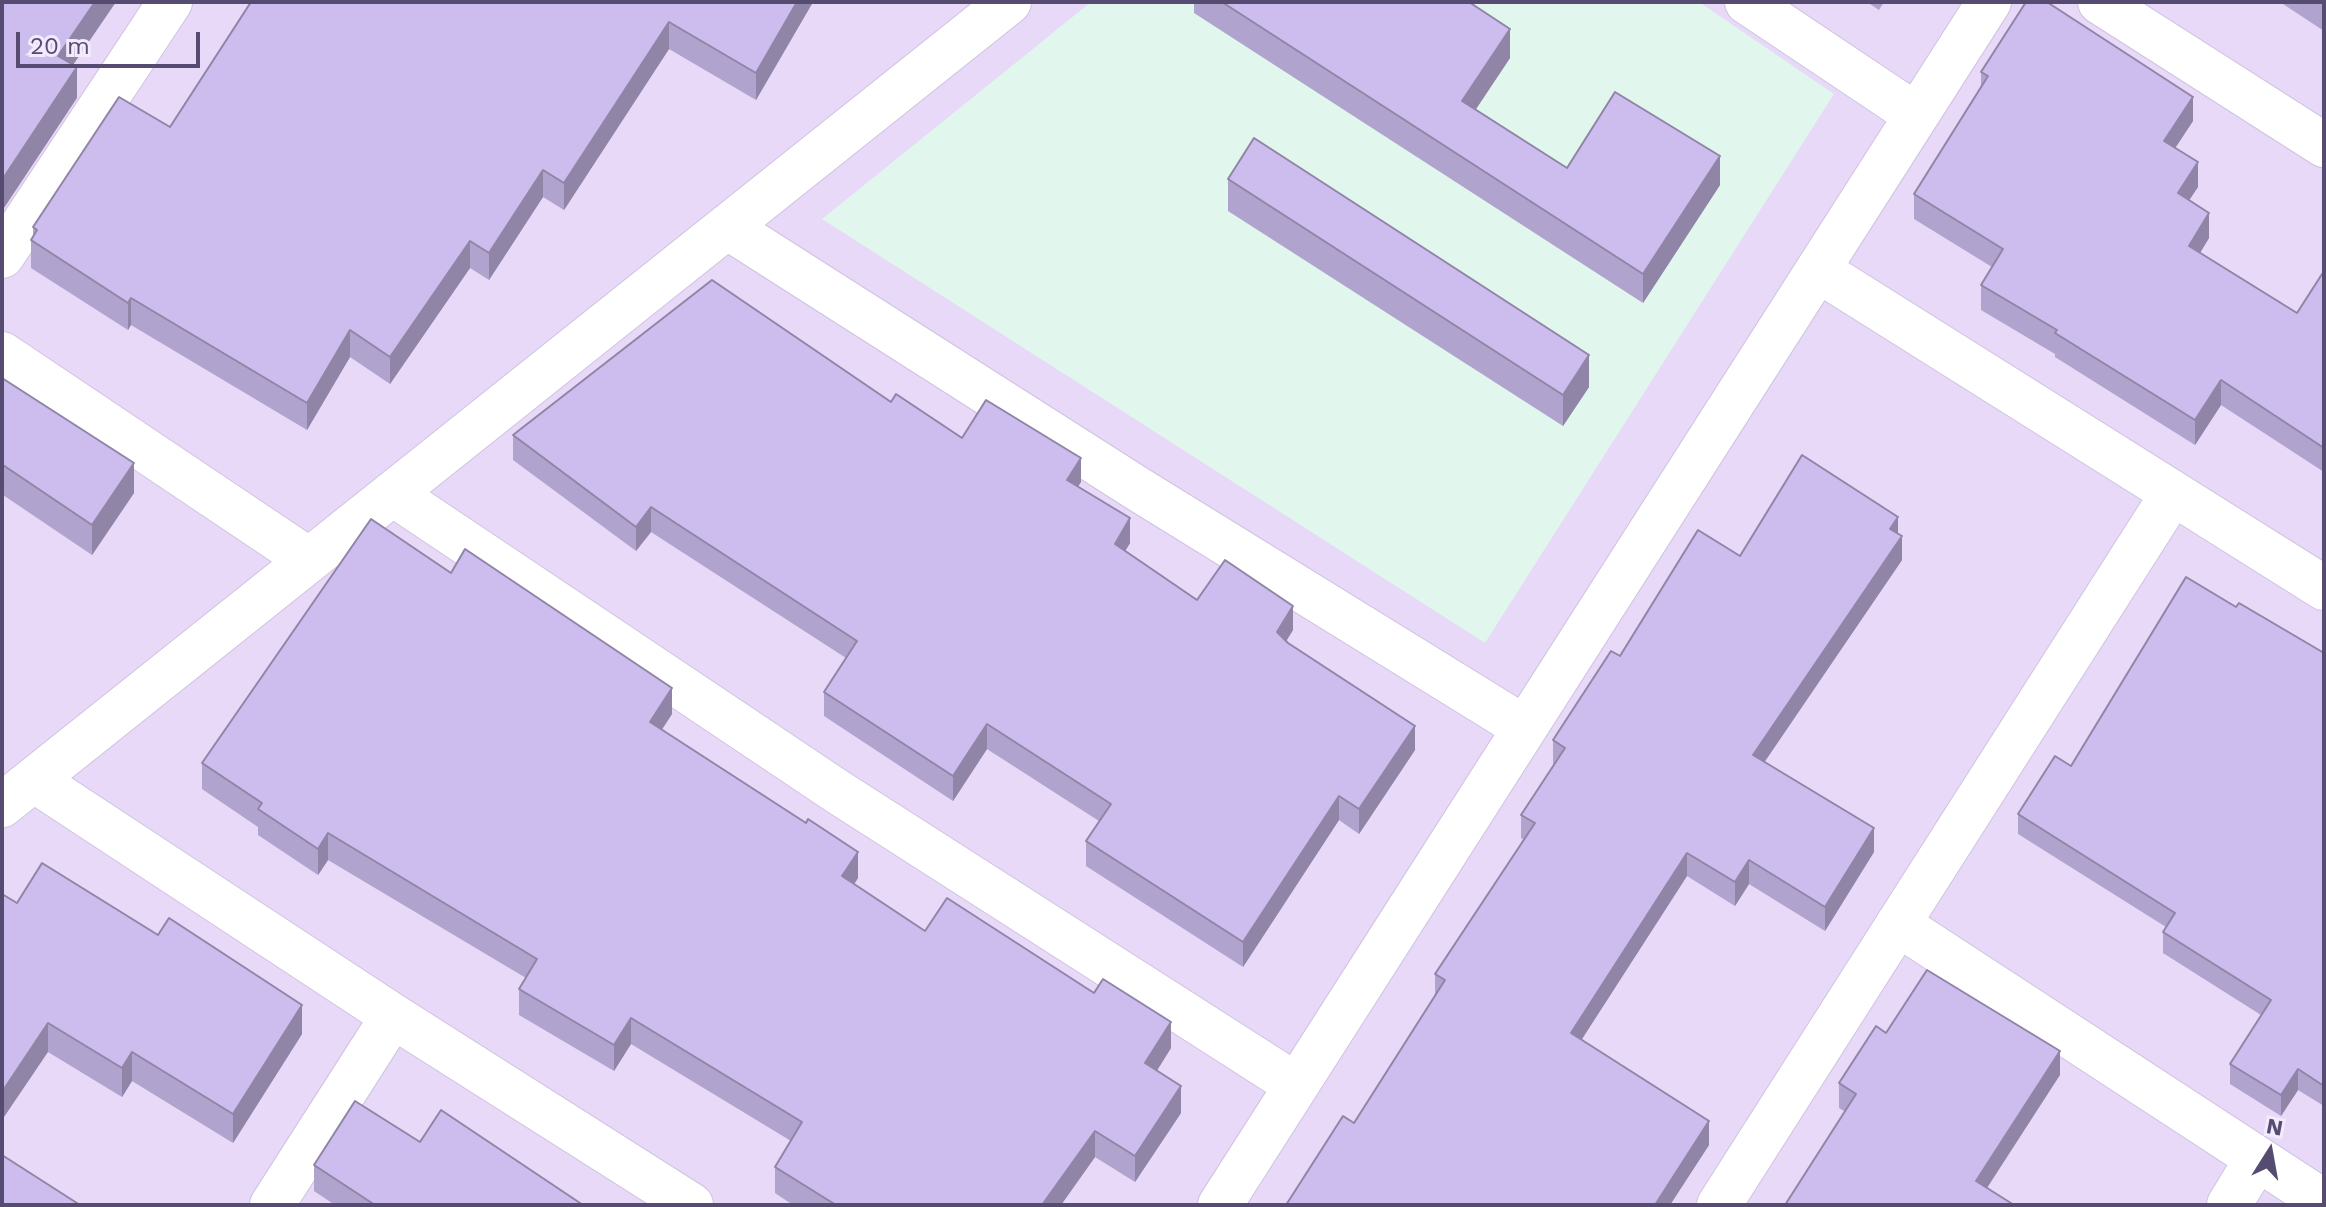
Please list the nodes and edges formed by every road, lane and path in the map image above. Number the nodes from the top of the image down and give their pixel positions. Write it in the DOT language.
graph roads {
  1 [pos="170,2"];
  2 [pos="1009,2"];
  3 [pos="1747,2"];
  4 [pos="1989,2"];
  5 [pos="2100,2"];
  6 [pos="1916,115"];
  7 [pos="2324,145"];
  8 [pos="727,227"];
  9 [pos="2,256"];
  10 [pos="1818,270"];
  11 [pos="2,354"];
  12 [pos="2173,493"];
  13 [pos="393,494"];
  14 [pos="309,560"];
  15 [pos="2324,588"];
  16 [pos="1525,728"];
  17 [pos="18,792"];
  18 [pos="1898,924"];
  19 [pos="393,1016"];
  20 [pos="1296,1085"];
  21 [pos="2257,1159"];
  22 [pos="2324,1202"];
  23 [pos="272,1205"];
  24 [pos="691,1205"];
  25 [pos="1220,1205"];
  26 [pos="1719,1205"];
  27 [pos="2229,1205"];
  1 -- 9 [label="street"];
  2 -- 8 [label="street"];
  3 -- 6 [label="street"];
  4 -- 6 [label="street"];
  5 -- 7 [label="street"];
  6 -- 10 [label="street"];
  8 -- 13 [label="street"];
  8 -- 16 [label="street"];
  10 -- 12 [label="street"];
  10 -- 16 [label="street"];
  11 -- 14 [label="street"];
  12 -- 15 [label="street"];
  12 -- 18 [label="street"];
  13 -- 14 [label="street"];
  13 -- 20 [label="street"];
  14 -- 17 [label="street"];
  16 -- 20 [label="street"];
  17 -- 19 [label="street"];
  18 -- 21 [label="street"];
  18 -- 26 [label="street"];
  19 -- 23 [label="street"];
  19 -- 24 [label="street"];
  20 -- 25 [label="street"];
  21 -- 22 [label="street"];
  21 -- 27 [label="street"];
}
